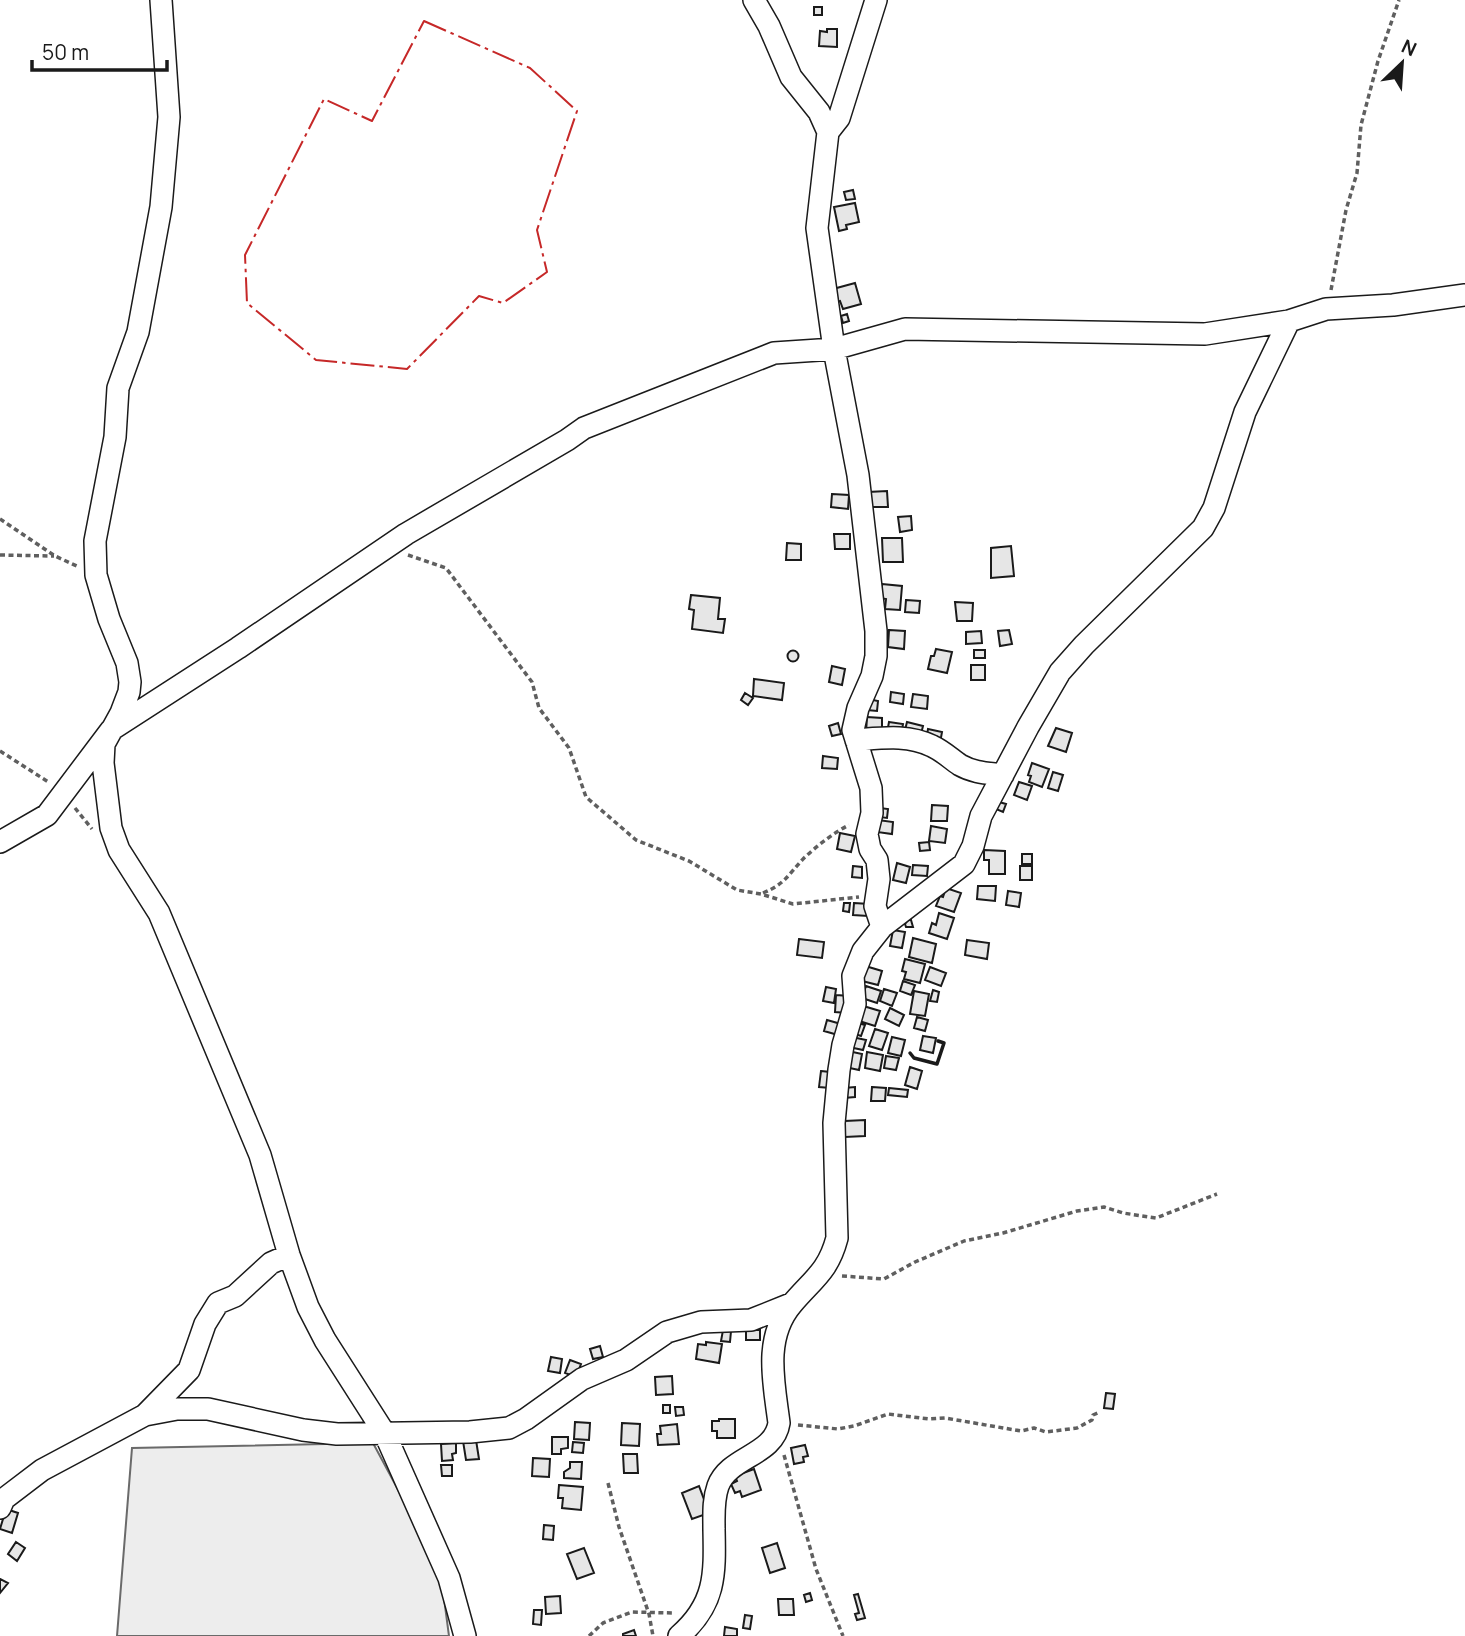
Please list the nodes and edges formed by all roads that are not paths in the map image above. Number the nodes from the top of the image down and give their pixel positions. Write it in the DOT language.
graph roads {
  1 [pos="161,0"];
  2 [pos="754,0"];
  3 [pos="876,0"];
  4 [pos="828,132"];
  5 [pos="1465,295"];
  6 [pos="1289,321"];
  7 [pos="834,349"];
  8 [pos="111,730"];
  9 [pos="856,740"];
  10 [pos="1003,775"];
  11 [pos="0,842"];
  12 [pos="882,927"];
  13 [pos="289,1255"];
  14 [pos="791,1304"];
  15 [pos="145,1415"];
  16 [pos="385,1434"];
  17 [pos="0,1508"];
  18 [pos="465,1636"];
  19 [pos="679,1636"];
  1 -- 8 [label="street"];
  2 -- 4 [label="street"];
  3 -- 4 [label="street"];
  4 -- 7 [label="street"];
  5 -- 6 [label="street"];
  6 -- 7 [label="street"];
  6 -- 10 [label="street"];
  7 -- 8 [label="street"];
  7 -- 9 [label="street"];
  8 -- 11 [label="street"];
  8 -- 13 [label="street"];
  9 -- 10 [label="street"];
  9 -- 12 [label="street"];
  10 -- 12 [label="street"];
  12 -- 14 [label="street"];
  13 -- 15 [label="street"];
  13 -- 16 [label="street"];
  14 -- 16 [label="street"];
  14 -- 19 [label="street"];
  15 -- 16 [label="street"];
  15 -- 17 [label="street"];
  16 -- 18 [label="street"];
}
